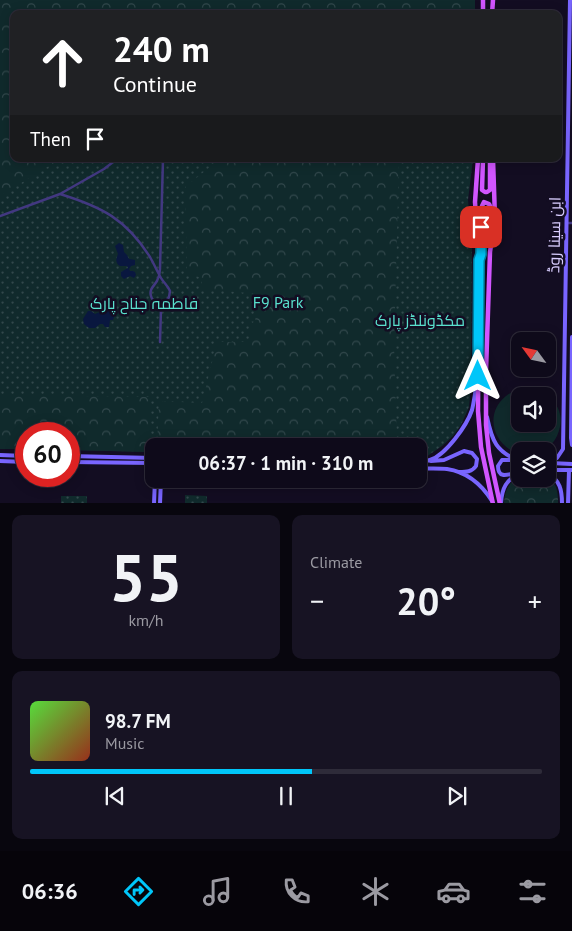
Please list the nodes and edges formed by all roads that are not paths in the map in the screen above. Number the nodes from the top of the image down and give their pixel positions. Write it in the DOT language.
graph roads {
  1 [pos="570,0"];
  2 [pos="113,162"];
  3 [pos="164,162"];
  4 [pos="478,162"];
  5 [pos="483,162"];
  6 [pos="492,162"];
  7 [pos="492,162"];
  8 [pos="60,194"];
  9 [pos="0,216"];
  10 [pos="566,223"];
  11 [pos="572,223"];
  12 [pos="490,252"];
  13 [pos="479,260"];
  14 [pos="160,275"];
  15 [pos="161,310"];
  16 [pos="572,337"];
  17 [pos="160,342"];
  18 [pos="478,376"];
  19 [pos="571,397"];
  20 [pos="486,410"];
  21 [pos="572,445"];
  22 [pos="0,455"];
  23 [pos="15,456"];
  24 [pos="80,456"];
  25 [pos="511,456"];
  26 [pos="94,457"];
  27 [pos="145,458"];
  28 [pos="511,459"];
  29 [pos="556,459"];
  30 [pos="0,461"];
  31 [pos="428,461"];
  32 [pos="15,462"];
  33 [pos="80,462"];
  34 [pos="93,462"];
  35 [pos="145,463"];
  36 [pos="556,463"];
  37 [pos="572,464"];
  38 [pos="427,468"];
  39 [pos="570,470"];
  40 [pos="455,471"];
  41 [pos="556,471"];
  42 [pos="511,474"];
  43 [pos="511,479"];
  44 [pos="556,480"];
  45 [pos="155,488"];
  46 [pos="161,488"];
  47 [pos="154,503"];
  48 [pos="160,503"];
  49 [pos="493,503"];
  50 [pos="500,503"];
  51 [pos="500,503"];
  52 [pos="562,503"];
  53 [pos="568,503"];
  1 -- 10 [label="main road, ابن سینا روڈ"];
  2 -- 8 [label="street"];
  3 -- 14 [label="street"];
  4 -- 13 [label="main road"];
  5 -- 6 [label="main road"];
  7 -- 12 [label="main road"];
  8 -- 9 [label="street"];
  8 -- 14 [label="street"];
  10 -- 11 [label="street"];
  10 -- 29 [label="main road, ابن سینا روڈ"];
  12 -- 13 [label="main road"];
  12 -- 20 [label="main road"];
  13 -- 18 [label="main road"];
  14 -- 15 [label="street"];
  14 -- 15 [label="street"];
  15 -- 17 [label="street"];
  16 -- 19 [label="main road"];
  18 -- 31 [label="main road"];
  18 -- 49 [label="main road"];
  19 -- 21 [label="main road"];
  20 -- 25 [label="main road"];
  20 -- 50 [label="main road"];
  22 -- 23 [label="main road"];
  24 -- 26 [label="main road"];
  26 -- 27 [label="main road"];
  26 -- 34 [label="main road"];
  28 -- 42 [label="main road"];
  30 -- 32 [label="main road"];
  31 -- 40 [label="main road"];
  33 -- 34 [label="main road"];
  34 -- 35 [label="main road"];
  36 -- 37 [label="main road"];
  38 -- 40 [label="main road"];
  39 -- 41 [label="main road"];
  39 -- 53 [label="main road"];
  40 -- 49 [label="main road"];
  43 -- 51 [label="main road"];
  44 -- 52 [label="main road"];
  45 -- 47 [label="main road"];
  46 -- 48 [label="main road"];
}
